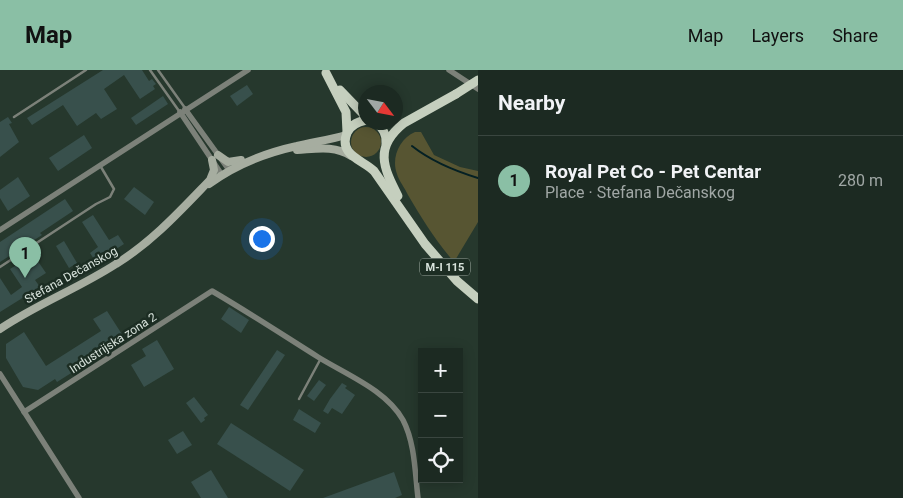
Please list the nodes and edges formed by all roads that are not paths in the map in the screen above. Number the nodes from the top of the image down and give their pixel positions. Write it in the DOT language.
graph roads {
  1 [pos="86,70"];
  2 [pos="150,70"];
  3 [pos="158,70"];
  4 [pos="248,70"];
  5 [pos="449,70"];
  6 [pos="325,72"];
  7 [pos="478,80"];
  8 [pos="478,89"];
  9 [pos="445,99"];
  10 [pos="358,110"];
  11 [pos="183,111"];
  12 [pos="14,117"];
  13 [pos="403,118"];
  14 [pos="358,122"];
  15 [pos="383,130"];
  16 [pos="346,133"];
  17 [pos="386,148"];
  18 [pos="275,152"];
  19 [pos="265,155"];
  20 [pos="215,158"];
  21 [pos="353,158"];
  22 [pos="364,162"];
  23 [pos="99,164"];
  24 [pos="226,173"];
  25 [pos="194,197"];
  26 [pos="0,230"];
  27 [pos="417,232"];
  28 [pos="0,267"];
  29 [pos="478,299"];
  30 [pos="0,329"];
  31 [pos="320,359"];
  32 [pos="0,374"];
  33 [pos="299,399"];
  34 [pos="24,412"];
  35 [pos="79,498"];
  36 [pos="418,498"];
  1 -- 12 [label="lane"];
  2 -- 11 [label="lane"];
  3 -- 11 [label="lane"];
  4 -- 11 [label="street"];
  5 -- 8 [label="street"];
  6 -- 10 [label="main road"];
  6 -- 16 [label="main road"];
  7 -- 9 [label="main road, bridge"];
  9 -- 13 [label="main road"];
  9 -- 17 [label="main road"];
  11 -- 20 [label="street"];
  11 -- 23 [label="street"];
  14 -- 16 [label="main road"];
  15 -- 17 [label="main road, M-I 115"];
  16 -- 18 [label="main road"];
  16 -- 21 [label="main road"];
  17 -- 22 [label="main road"];
  17 -- 27 [label="main road, M-I 115"];
  18 -- 19 [label="main road"];
  18 -- 21 [label="main road"];
  19 -- 20 [label="main road"];
  19 -- 24 [label="main road"];
  20 -- 24 [label="street"];
  20 -- 25 [label="main road"];
  21 -- 22 [label="main road, M-I 115"];
  22 -- 27 [label="main road, M-I 115"];
  23 -- 26 [label="street"];
  23 -- 28 [label="lane"];
  24 -- 25 [label="main road"];
  25 -- 30 [label="main road, Stefana Dečanskog"];
  27 -- 29 [label="main road, M-I 115"];
  31 -- 33 [label="lane"];
  31 -- 34 [label="street, Industrijska zona 2"];
  31 -- 36 [label="street"];
  32 -- 34 [label="street"];
  34 -- 35 [label="street"];
}
